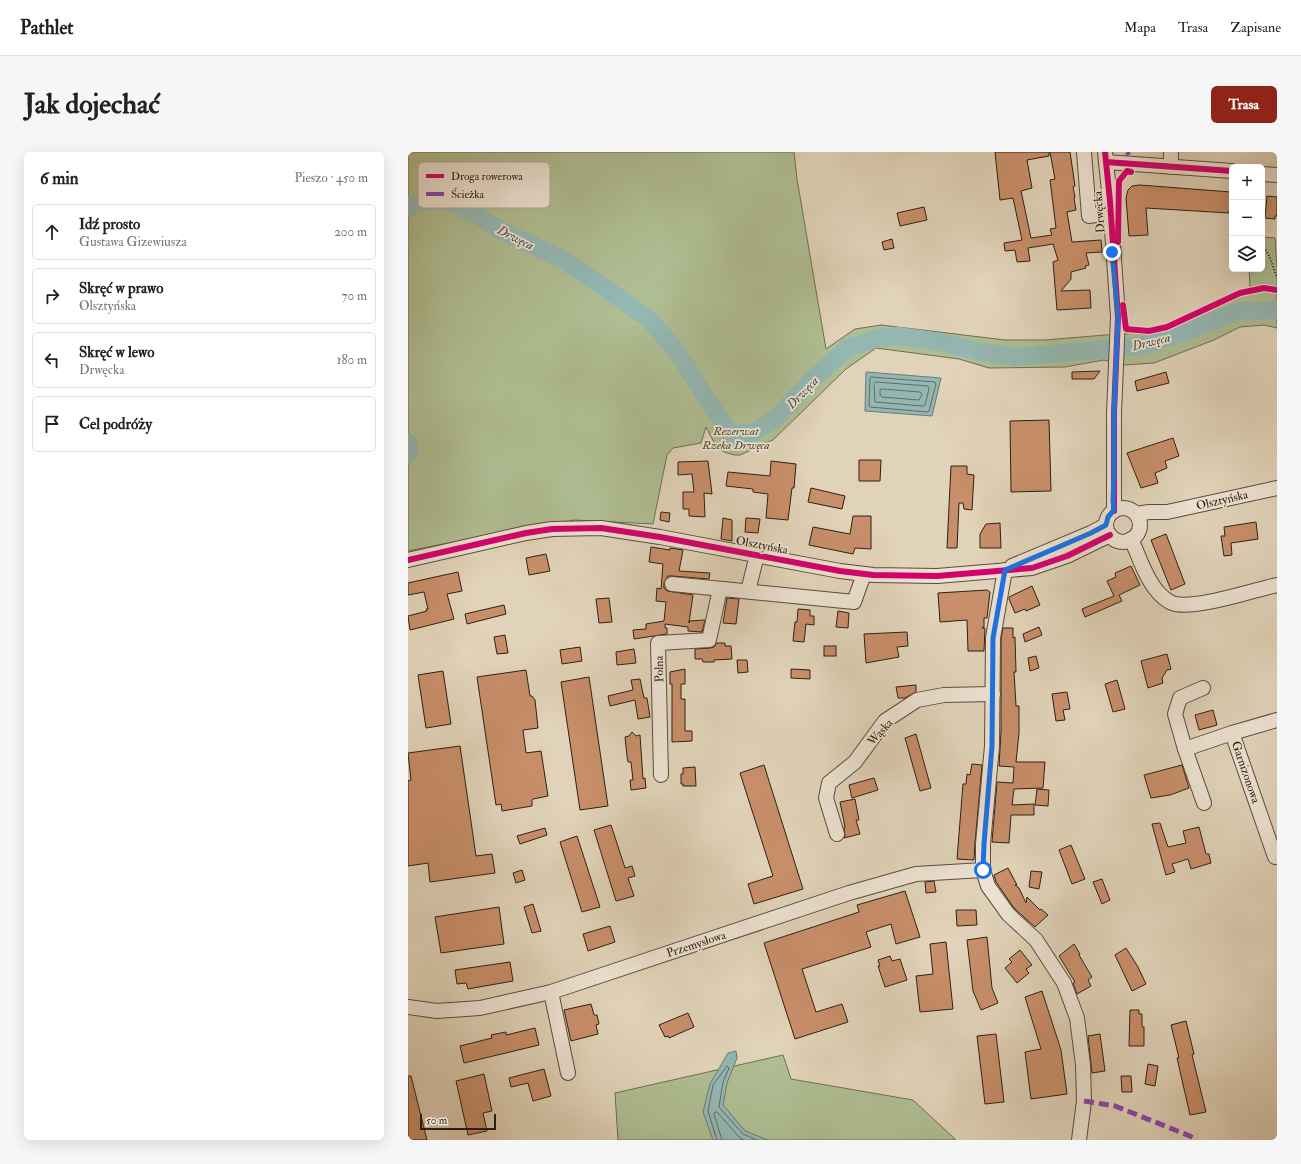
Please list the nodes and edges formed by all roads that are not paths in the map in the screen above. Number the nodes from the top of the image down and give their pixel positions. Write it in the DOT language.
graph roads {
  1 [pos="1084,152"];
  2 [pos="1171,152"];
  3 [pos="1105,157"];
  4 [pos="1171,167"];
  5 [pos="1229,171"];
  6 [pos="1265,174"];
  7 [pos="1277,175"];
  8 [pos="1110,213"];
  9 [pos="1277,488"];
  10 [pos="1119,509"];
  11 [pos="1138,520"];
  12 [pos="1108,530"];
  13 [pos="1132,539"];
  14 [pos="757,555"];
  15 [pos="408,560"];
  16 [pos="1005,570"];
  17 [pos="864,574"];
  18 [pos="672,584"];
  19 [pos="1277,585"];
  20 [pos="720,589"];
  21 [pos="748,591"];
  22 [pos="1203,688"];
  23 [pos="993,694"];
  24 [pos="1277,720"];
  25 [pos="1232,733"];
  26 [pos="1185,750"];
  27 [pos="661,775"];
  28 [pos="1204,803"];
  29 [pos="837,834"];
  30 [pos="1275,857"];
  31 [pos="983,870"];
  32 [pos="552,992"];
  33 [pos="408,1007"];
  34 [pos="568,1073"];
  35 [pos="1079,1140"];
  1 -- 8 [label="street"];
  2 -- 4 [label="street"];
  3 -- 4 [label="street"];
  3 -- 8 [label="street, Drwęcka"];
  4 -- 5 [label="street"];
  6 -- 7 [label="street"];
  8 -- 10 [label="street, Drwęcka"];
  9 -- 11 [label="street, Olsztyńska"];
  10 -- 11 [label="street"];
  10 -- 12 [label="street"];
  11 -- 13 [label="street"];
  12 -- 13 [label="street"];
  12 -- 16 [label="street, Olsztyńska"];
  13 -- 19 [label="street"];
  14 -- 15 [label="street, Olsztyńska"];
  14 -- 17 [label="street, Olsztyńska"];
  14 -- 21 [label="street"];
  16 -- 17 [label="street, Olsztyńska"];
  16 -- 23 [label="street"];
  17 -- 21 [label="street"];
  18 -- 20 [label="street"];
  20 -- 21 [label="street"];
  20 -- 27 [label="street, Polna"];
  22 -- 26 [label="street"];
  23 -- 29 [label="street, Wąska"];
  23 -- 31 [label="street"];
  24 -- 25 [label="street, Garnizonowa"];
  25 -- 26 [label="street, Garnizonowa"];
  25 -- 30 [label="street, Garnizonowa"];
  26 -- 28 [label="street"];
  31 -- 32 [label="street, Przemysłowa"];
  31 -- 35 [label="street"];
  32 -- 33 [label="street, Przemysłowa"];
  32 -- 34 [label="street"];
}
